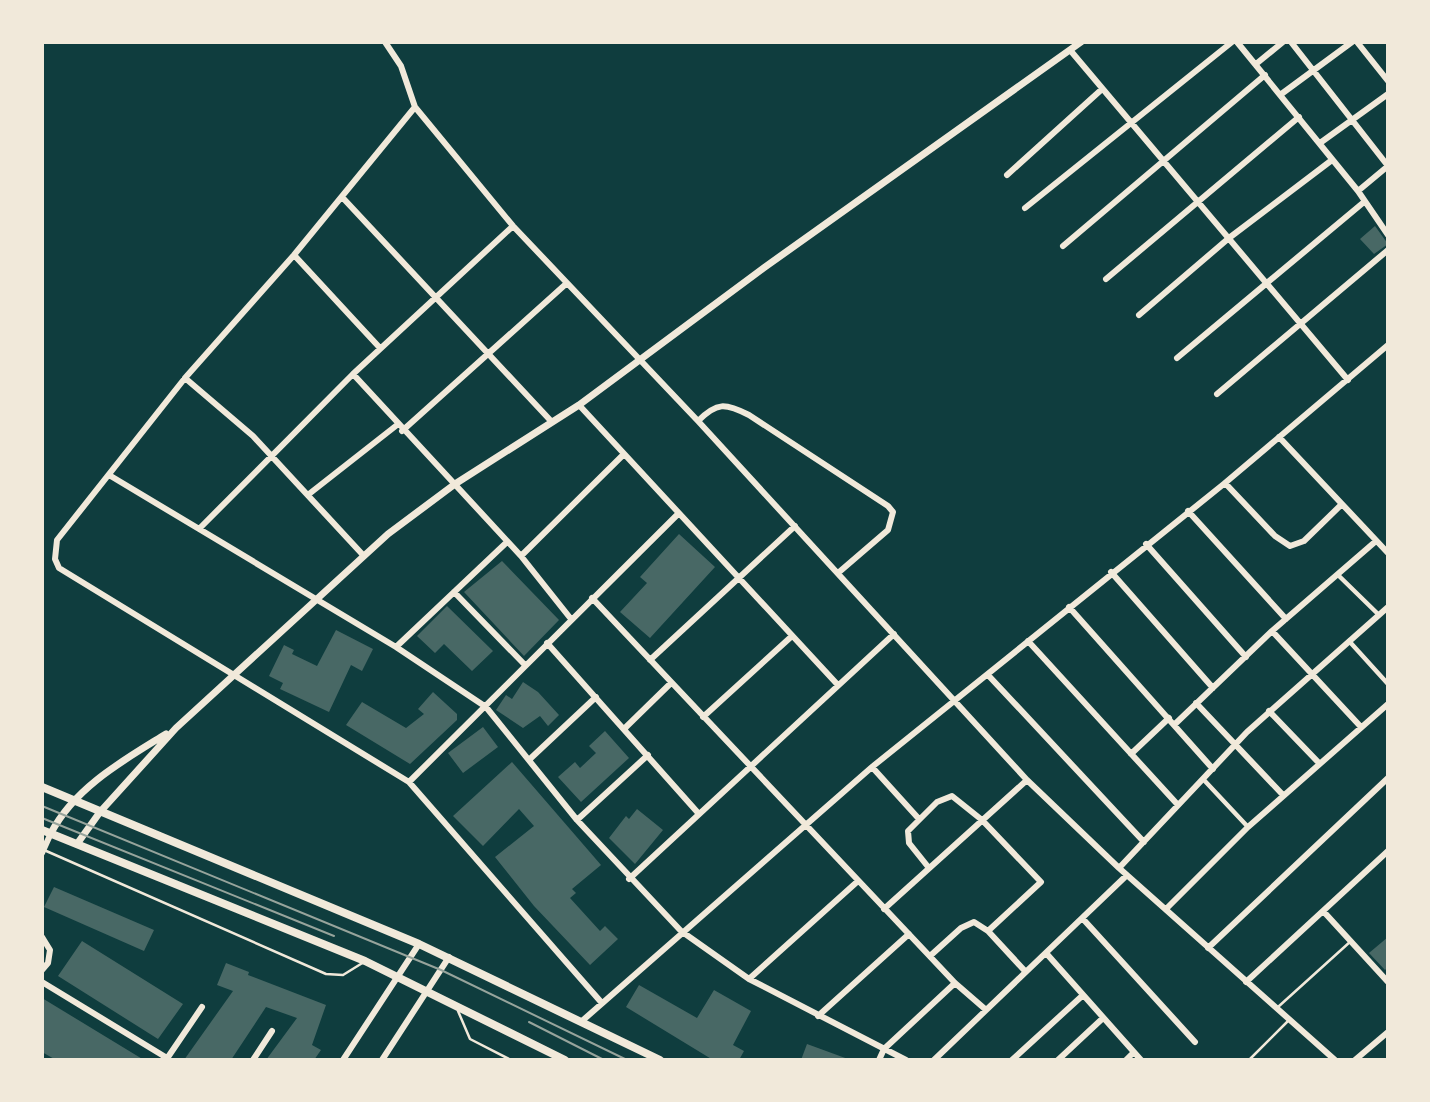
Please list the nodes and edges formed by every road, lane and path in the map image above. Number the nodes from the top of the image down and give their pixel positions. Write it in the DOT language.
graph roads {
  1 [pos="385,42"];
  2 [pos="1081,42"];
  3 [pos="1235,42"];
  4 [pos="1283,42"];
  5 [pos="1291,42"];
  6 [pos="1355,42"];
  7 [pos="1070,50"];
  8 [pos="1256,64"];
  9 [pos="1313,69"];
  10 [pos="1265,75"];
  11 [pos="1388,80"];
  12 [pos="1101,90"];
  13 [pos="1388,94"];
  14 [pos="1280,95"];
  15 [pos="415,107"];
  16 [pos="1298,117"];
  17 [pos="1352,119"];
  18 [pos="1131,123"];
  19 [pos="1320,143"];
  20 [pos="1332,159"];
  21 [pos="1164,162"];
  22 [pos="1388,166"];
  23 [pos="1007,175"];
  24 [pos="1358,191"];
  25 [pos="342,197"];
  26 [pos="1197,200"];
  27 [pos="1364,202"];
  28 [pos="1025,208"];
  29 [pos="513,226"];
  30 [pos="1388,235"];
  31 [pos="1229,238"];
  32 [pos="1063,246"];
  33 [pos="1388,250"];
  34 [pos="293,255"];
  35 [pos="1106,279"];
  36 [pos="567,283"];
  37 [pos="1267,283"];
  38 [pos="439,298"];
  39 [pos="1139,315"];
  40 [pos="1300,321"];
  41 [pos="1388,345"];
  42 [pos="380,348"];
  43 [pos="488,353"];
  44 [pos="1177,358"];
  45 [pos="640,361"];
  46 [pos="353,374"];
  47 [pos="185,378"];
  48 [pos="1348,380"];
  49 [pos="1217,394"];
  50 [pos="579,405"];
  51 [pos="551,421"];
  52 [pos="698,421"];
  53 [pos="400,428"];
  54 [pos="1279,437"];
  55 [pos="623,455"];
  56 [pos="273,456"];
  57 [pos="109,475"];
  58 [pos="1225,483"];
  59 [pos="456,484"];
  60 [pos="309,494"];
  61 [pos="1342,504"];
  62 [pos="1188,511"];
  63 [pos="678,514"];
  64 [pos="795,526"];
  65 [pos="200,528"];
  66 [pos="1376,541"];
  67 [pos="507,542"];
  68 [pos="1146,544"];
  69 [pos="1388,553"];
  70 [pos="363,555"];
  71 [pos="521,556"];
  72 [pos="1111,572"];
  73 [pos="838,573"];
  74 [pos="1338,575"];
  75 [pos="738,578"];
  76 [pos="454,593"];
  77 [pos="592,598"];
  78 [pos="319,600"];
  79 [pos="1069,607"];
  80 [pos="1387,609"];
  81 [pos="1379,615"];
  82 [pos="571,619"];
  83 [pos="1286,619"];
  84 [pos="1272,631"];
  85 [pos="894,634"];
  86 [pos="792,635"];
  87 [pos="1349,640"];
  88 [pos="1028,641"];
  89 [pos="547,643"];
  90 [pos="396,647"];
  91 [pos="1246,657"];
  92 [pos="650,660"];
  93 [pos="525,665"];
  94 [pos="1311,673"];
  95 [pos="236,675"];
  96 [pos="988,675"];
  97 [pos="671,683"];
  98 [pos="837,684"];
  99 [pos="1388,684"];
  100 [pos="1213,688"];
  101 [pos="596,697"];
  102 [pos="955,702"];
  103 [pos="1196,703"];
  104 [pos="1388,704"];
  105 [pos="486,707"];
  106 [pos="1269,711"];
  107 [pos="703,717"];
  108 [pos="1168,718"];
  109 [pos="1174,725"];
  110 [pos="1361,727"];
  111 [pos="176,728"];
  112 [pos="625,728"];
  113 [pos="1235,744"];
  114 [pos="1131,754"];
  115 [pos="649,755"];
  116 [pos="530,758"];
  117 [pos="1319,763"];
  118 [pos="750,766"];
  119 [pos="872,767"];
  120 [pos="1213,769"];
  121 [pos="1388,778"];
  122 [pos="1203,779"];
  123 [pos="1027,780"];
  124 [pos="409,782"];
  125 [pos="42,788"];
  126 [pos="1283,795"];
  127 [pos="74,801"];
  128 [pos="1178,805"];
  129 [pos="100,812"];
  130 [pos="699,814"];
  131 [pos="919,819"];
  132 [pos="577,820"];
  133 [pos="982,820"];
  134 [pos="805,825"];
  135 [pos="1248,827"];
  136 [pos="42,830"];
  137 [pos="51,833"];
  138 [pos="1144,842"];
  139 [pos="77,844"];
  140 [pos="1388,851"];
  141 [pos="43,852"];
  142 [pos="929,868"];
  143 [pos="1119,868"];
  144 [pos="1127,875"];
  145 [pos="629,879"];
  146 [pos="858,881"];
  147 [pos="1167,908"];
  148 [pos="884,909"];
  149 [pos="1324,912"];
  150 [pos="1083,919"];
  151 [pos="681,931"];
  152 [pos="988,931"];
  153 [pos="909,934"];
  154 [pos="42,937"];
  155 [pos="1351,941"];
  156 [pos="419,944"];
  157 [pos="1208,948"];
  158 [pos="1046,953"];
  159 [pos="929,956"];
  160 [pos="449,957"];
  161 [pos="365,961"];
  162 [pos="42,970"];
  163 [pos="1024,971"];
  164 [pos="398,977"];
  165 [pos="749,979"];
  166 [pos="42,982"];
  167 [pos="1246,982"];
  168 [pos="1388,982"];
  169 [pos="955,983"];
  170 [pos="428,991"];
  171 [pos="1082,996"];
  172 [pos="601,1002"];
  173 [pos="456,1004"];
  174 [pos="202,1007"];
  175 [pos="1276,1008"];
  176 [pos="985,1009"];
  177 [pos="818,1016"];
  178 [pos="1103,1018"];
  179 [pos="1290,1020"];
  180 [pos="582,1021"];
  181 [pos="272,1031"];
  182 [pos="1388,1032"];
  183 [pos="1195,1042"];
  184 [pos="884,1049"];
  185 [pos="1134,1052"];
  186 [pos="167,1059"];
  187 [pos="253,1060"];
  188 [pos="343,1060"];
  189 [pos="382,1060"];
  190 [pos="511,1060"];
  191 [pos="565,1060"];
  192 [pos="660,1060"];
  193 [pos="879,1060"];
  194 [pos="906,1060"];
  195 [pos="934,1060"];
  196 [pos="1012,1060"];
  197 [pos="1058,1060"];
  198 [pos="1126,1060"];
  199 [pos="1141,1060"];
  200 [pos="1249,1060"];
  201 [pos="1335,1060"];
  202 [pos="1355,1060"];
  1 -- 15 [label="street"];
  2 -- 7 [label="street"];
  3 -- 8 [label="street"];
  3 -- 18 [label="street"];
  4 -- 8 [label="street"];
  5 -- 9 [label="street"];
  6 -- 9 [label="street"];
  6 -- 11 [label="street"];
  7 -- 12 [label="street"];
  7 -- 45 [label="street"];
  8 -- 10 [label="street"];
  9 -- 14 [label="street"];
  9 -- 17 [label="street"];
  10 -- 14 [label="street"];
  10 -- 21 [label="street"];
  12 -- 18 [label="street"];
  12 -- 23 [label="street"];
  13 -- 17 [label="street"];
  14 -- 16 [label="street"];
  15 -- 25 [label="street"];
  15 -- 29 [label="street"];
  16 -- 19 [label="street"];
  16 -- 26 [label="street"];
  17 -- 19 [label="street"];
  17 -- 22 [label="street"];
  18 -- 21 [label="street"];
  18 -- 28 [label="street"];
  19 -- 20 [label="street"];
  20 -- 24 [label="street"];
  20 -- 31 [label="street"];
  21 -- 26 [label="street"];
  21 -- 32 [label="street"];
  22 -- 24 [label="street"];
  24 -- 27 [label="street"];
  25 -- 34 [label="street"];
  25 -- 38 [label="street"];
  26 -- 31 [label="street"];
  26 -- 35 [label="street"];
  27 -- 30 [label="street"];
  27 -- 37 [label="street"];
  29 -- 36 [label="street"];
  29 -- 38 [label="street"];
  31 -- 37 [label="street"];
  31 -- 39 [label="street"];
  33 -- 40 [label="street"];
  34 -- 42 [label="street"];
  34 -- 47 [label="street"];
  36 -- 43 [label="street"];
  36 -- 45 [label="street"];
  37 -- 40 [label="street"];
  37 -- 44 [label="street"];
  38 -- 42 [label="street"];
  38 -- 43 [label="street"];
  40 -- 48 [label="street"];
  40 -- 49 [label="street"];
  41 -- 48 [label="street"];
  42 -- 46 [label="street"];
  43 -- 51 [label="street"];
  43 -- 53 [label="street"];
  45 -- 50 [label="street"];
  45 -- 52 [label="street"];
  46 -- 53 [label="street"];
  46 -- 56 [label="street"];
  47 -- 56 [label="street"];
  47 -- 57 [label="street"];
  48 -- 54 [label="street"];
  50 -- 51 [label="street"];
  50 -- 55 [label="street"];
  51 -- 59 [label="street"];
  52 -- 64 [label="street"];
  52 -- 73 [label="street"];
  53 -- 59 [label="street"];
  53 -- 60 [label="street"];
  54 -- 58 [label="street"];
  54 -- 61 [label="street"];
  55 -- 63 [label="street"];
  55 -- 71 [label="street"];
  56 -- 60 [label="street"];
  56 -- 65 [label="street"];
  57 -- 65 [label="street"];
  57 -- 95 [label="street"];
  58 -- 61 [label="street"];
  58 -- 62 [label="street"];
  59 -- 67 [label="street"];
  59 -- 70 [label="street"];
  60 -- 70 [label="street"];
  61 -- 66 [label="street"];
  62 -- 68 [label="street"];
  62 -- 83 [label="street"];
  63 -- 75 [label="street"];
  63 -- 77 [label="street"];
  64 -- 73 [label="street"];
  64 -- 75 [label="street"];
  65 -- 78 [label="street"];
  66 -- 69 [label="street"];
  66 -- 74 [label="street"];
  67 -- 71 [label="street"];
  67 -- 76 [label="street"];
  68 -- 72 [label="street"];
  68 -- 91 [label="street"];
  70 -- 78 [label="street"];
  71 -- 82 [label="street"];
  72 -- 79 [label="street"];
  72 -- 100 [label="street"];
  73 -- 85 [label="street"];
  74 -- 81 [label="street"];
  74 -- 83 [label="street"];
  75 -- 86 [label="street"];
  75 -- 92 [label="street"];
  76 -- 90 [label="street"];
  76 -- 93 [label="street"];
  77 -- 82 [label="street"];
  77 -- 92 [label="street"];
  78 -- 90 [label="street"];
  78 -- 95 [label="street"];
  79 -- 88 [label="street"];
  79 -- 108 [label="street"];
  80 -- 81 [label="street"];
  81 -- 87 [label="street"];
  82 -- 89 [label="street"];
  83 -- 84 [label="street"];
  84 -- 91 [label="street"];
  84 -- 94 [label="street"];
  85 -- 98 [label="street"];
  85 -- 102 [label="street"];
  86 -- 98 [label="street"];
  86 -- 107 [label="street"];
  87 -- 94 [label="street"];
  87 -- 99 [label="street"];
  88 -- 96 [label="street"];
  88 -- 114 [label="street"];
  89 -- 93 [label="street"];
  89 -- 101 [label="street"];
  90 -- 105 [label="street"];
  91 -- 100 [label="street"];
  92 -- 97 [label="street"];
  93 -- 105 [label="street"];
  94 -- 106 [label="street"];
  94 -- 110 [label="street"];
  95 -- 111 [label="street"];
  95 -- 124 [label="street"];
  96 -- 102 [label="street"];
  96 -- 138 [label="street"];
  97 -- 107 [label="street"];
  97 -- 112 [label="street"];
  98 -- 118 [label="street"];
  100 -- 103 [label="street"];
  101 -- 112 [label="street"];
  101 -- 116 [label="street"];
  102 -- 119 [label="street"];
  102 -- 123 [label="street"];
  103 -- 109 [label="street"];
  103 -- 113 [label="street"];
  104 -- 110 [label="street"];
  105 -- 116 [label="street"];
  105 -- 124 [label="street"];
  106 -- 113 [label="street"];
  106 -- 117 [label="street"];
  107 -- 118 [label="street"];
  108 -- 109 [label="street"];
  108 -- 114 [label="street"];
  109 -- 120 [label="street"];
  110 -- 117 [label="street"];
  111 -- 127 [label="street"];
  111 -- 129 [label="street"];
  112 -- 115 [label="street"];
  113 -- 120 [label="street"];
  113 -- 126 [label="street"];
  114 -- 128 [label="street"];
  115 -- 130 [label="street"];
  115 -- 132 [label="street"];
  116 -- 132 [label="street"];
  117 -- 126 [label="street"];
  118 -- 130 [label="street"];
  118 -- 134 [label="street"];
  119 -- 131 [label="street"];
  119 -- 134 [label="street"];
  120 -- 122 [label="street"];
  121 -- 157 [label="street"];
  122 -- 128 [label="street"];
  122 -- 135 [label="street"];
  123 -- 133 [label="street"];
  123 -- 143 [label="street"];
  124 -- 172 [label="street"];
  125 -- 127 [label="main road"];
  126 -- 135 [label="street"];
  127 -- 129 [label="main road"];
  127 -- 137 [label="street"];
  128 -- 138 [label="street"];
  129 -- 139 [label="street"];
  129 -- 156 [label="main road"];
  130 -- 145 [label="street"];
  131 -- 133 [label="street"];
  131 -- 142 [label="street"];
  132 -- 145 [label="street"];
  133 -- 142 [label="street"];
  133 -- 152 [label="street"];
  134 -- 146 [label="street"];
  134 -- 151 [label="street"];
  135 -- 147 [label="street"];
  136 -- 137 [label="main road"];
  137 -- 139 [label="main road"];
  137 -- 141 [label="street"];
  138 -- 143 [label="street"];
  139 -- 161 [label="main road"];
  140 -- 149 [label="street"];
  141 -- 161 [label="lane"];
  142 -- 148 [label="street"];
  143 -- 144 [label="street"];
  144 -- 147 [label="street"];
  144 -- 150 [label="street"];
  145 -- 151 [label="street"];
  146 -- 148 [label="street"];
  146 -- 165 [label="street"];
  147 -- 157 [label="street"];
  148 -- 153 [label="street"];
  149 -- 155 [label="street"];
  149 -- 167 [label="street"];
  150 -- 158 [label="street"];
  150 -- 183 [label="street"];
  151 -- 165 [label="street"];
  151 -- 172 [label="street"];
  152 -- 159 [label="street"];
  152 -- 163 [label="street"];
  153 -- 159 [label="street"];
  153 -- 177 [label="street"];
  154 -- 162 [label="street"];
  155 -- 168 [label="street"];
  155 -- 175 [label="lane"];
  156 -- 160 [label="main road"];
  156 -- 164 [label="street"];
  157 -- 167 [label="street"];
  158 -- 163 [label="street"];
  158 -- 171 [label="street"];
  159 -- 169 [label="street"];
  160 -- 170 [label="street"];
  160 -- 180 [label="main road"];
  161 -- 164 [label="main road"];
  163 -- 176 [label="street"];
  164 -- 170 [label="main road"];
  164 -- 188 [label="street"];
  165 -- 177 [label="street"];
  166 -- 186 [label="street"];
  167 -- 175 [label="street"];
  169 -- 176 [label="street"];
  169 -- 184 [label="street"];
  170 -- 173 [label="main road"];
  170 -- 189 [label="street"];
  171 -- 178 [label="street"];
  171 -- 196 [label="street"];
  172 -- 180 [label="street"];
  173 -- 190 [label="lane"];
  173 -- 191 [label="main road"];
  174 -- 186 [label="street"];
  175 -- 179 [label="street"];
  176 -- 195 [label="street"];
  177 -- 184 [label="street"];
  178 -- 185 [label="street"];
  178 -- 197 [label="street"];
  179 -- 200 [label="lane"];
  179 -- 201 [label="street"];
  180 -- 192 [label="main road"];
  181 -- 187 [label="street"];
  182 -- 202 [label="street"];
  184 -- 193 [label="street"];
  184 -- 194 [label="street"];
  185 -- 198 [label="street"];
  185 -- 199 [label="street"];
}
